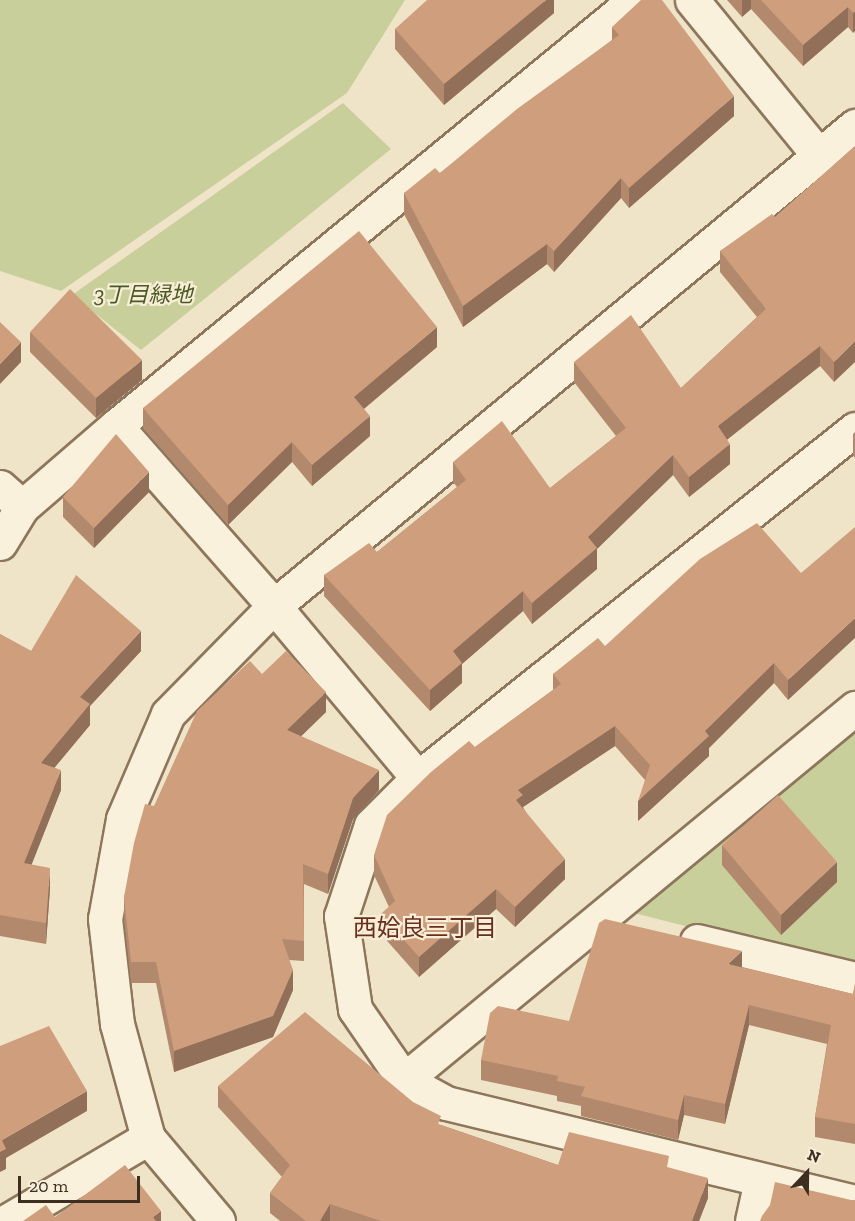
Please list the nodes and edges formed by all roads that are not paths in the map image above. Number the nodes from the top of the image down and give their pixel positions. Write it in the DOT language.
graph roads {
  1 [pos="635,0"];
  2 [pos="692,0"];
  3 [pos="855,126"];
  4 [pos="820,157"];
  5 [pos="116,426"];
  6 [pos="855,429"];
  7 [pos="11,497"];
  8 [pos="0,543"];
  9 [pos="274,606"];
  10 [pos="855,708"];
  11 [pos="417,778"];
  12 [pos="602,919"];
  13 [pos="636,927"];
  14 [pos="671,935"];
  15 [pos="855,979"];
  16 [pos="404,1080"];
  17 [pos="148,1138"];
  18 [pos="761,1180"];
  19 [pos="855,1202"];
  20 [pos="7,1221"];
  21 [pos="218,1221"];
  22 [pos="752,1221"];
  1 -- 5 [label="street"];
  2 -- 4 [label="street"];
  3 -- 4 [label="street"];
  4 -- 9 [label="street"];
  5 -- 7 [label="street"];
  5 -- 9 [label="street"];
  6 -- 11 [label="street"];
  7 -- 8 [label="street"];
  9 -- 11 [label="street"];
  9 -- 17 [label="street"];
  10 -- 12 [label="street"];
  11 -- 16 [label="street"];
  12 -- 13 [label="street"];
  12 -- 16 [label="street"];
  14 -- 15 [label="street"];
  16 -- 18 [label="street"];
  17 -- 20 [label="street"];
  17 -- 21 [label="street"];
  18 -- 19 [label="street"];
  18 -- 22 [label="street"];
}
